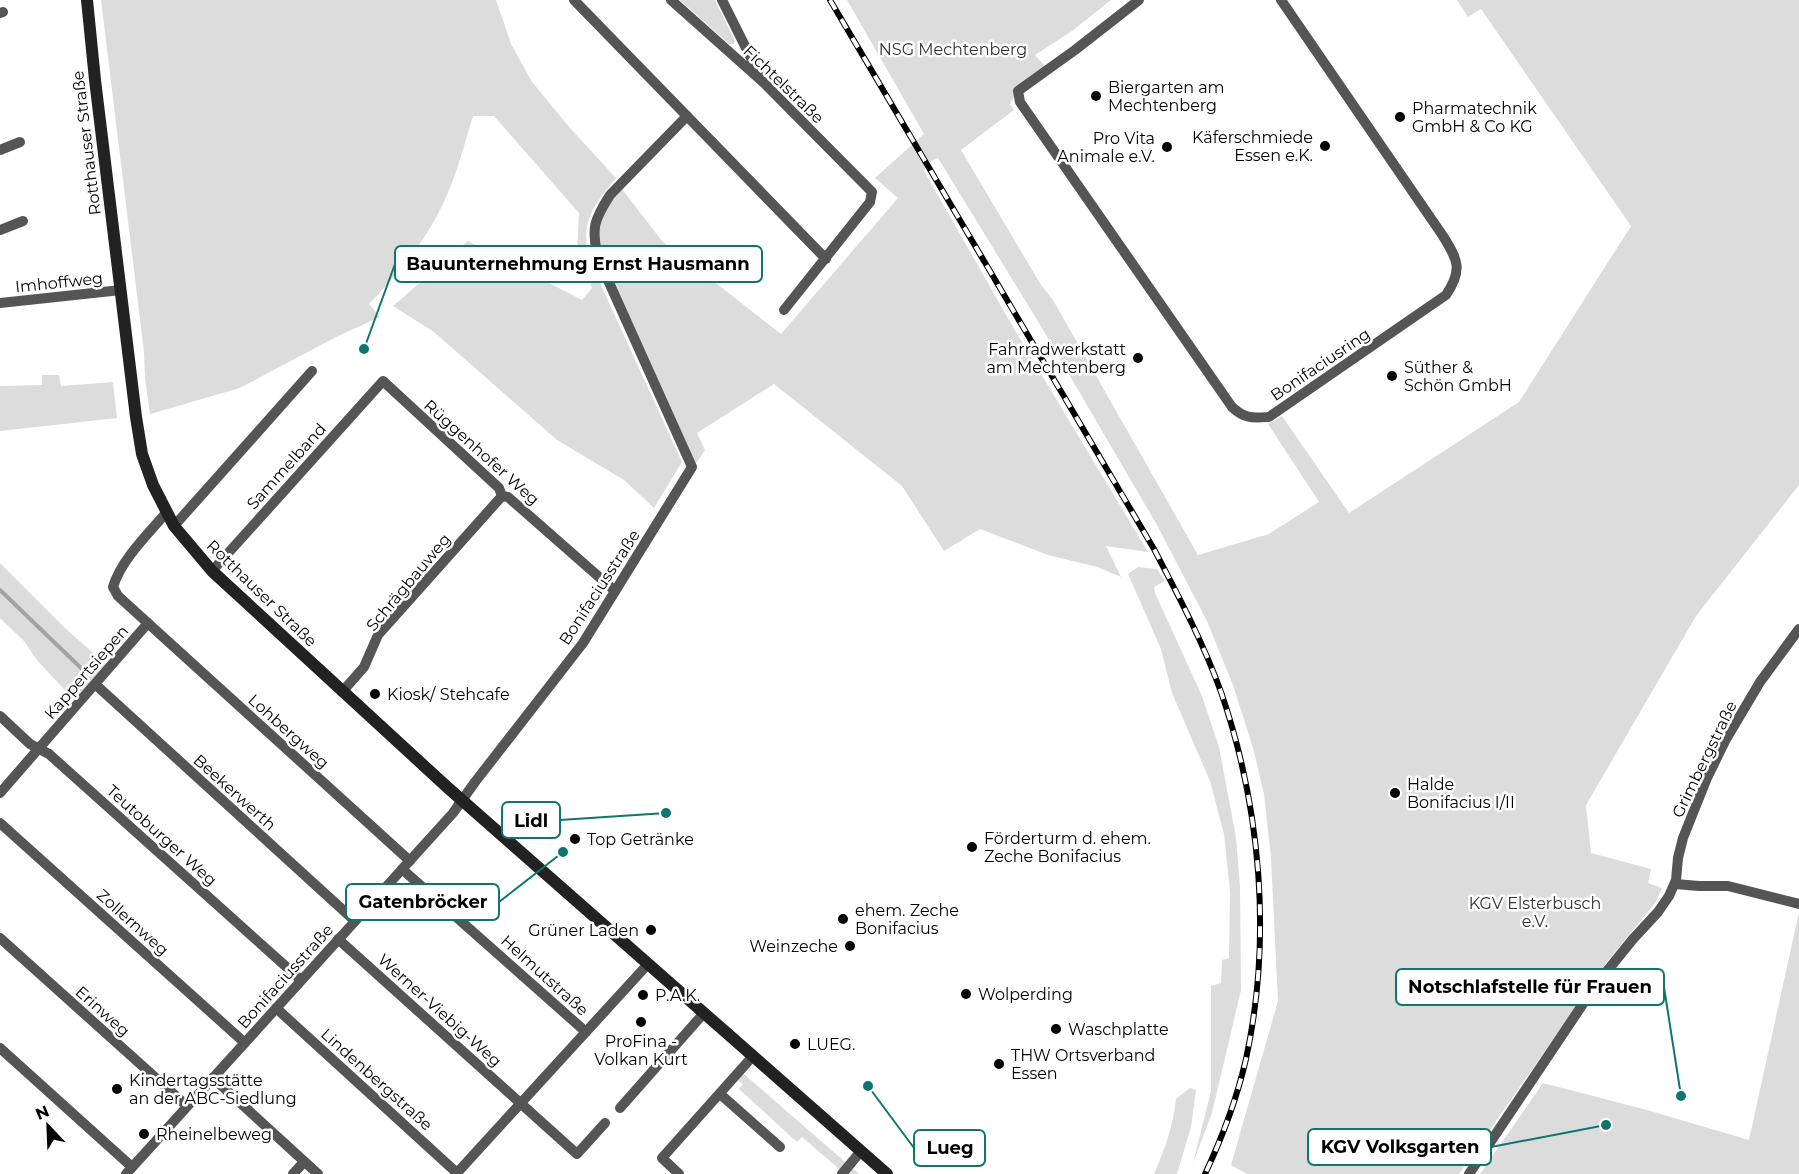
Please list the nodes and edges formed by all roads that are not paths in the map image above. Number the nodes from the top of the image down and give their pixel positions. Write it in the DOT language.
graph roads {
  1 [pos="87,0"];
  2 [pos="574,0"];
  3 [pos="671,0"];
  4 [pos="722,0"];
  5 [pos="1139,0"];
  6 [pos="1281,0"];
  7 [pos="763,82"];
  8 [pos="687,116"];
  9 [pos="20,142"];
  10 [pos="0,150"];
  11 [pos="23,221"];
  12 [pos="0,230"];
  13 [pos="826,258"];
  14 [pos="121,290"];
  15 [pos="0,303"];
  16 [pos="784,310"];
  17 [pos="312,371"];
  18 [pos="383,381"];
  19 [pos="502,495"];
  20 [pos="166,513"];
  21 [pos="174,526"];
  22 [pos="212,571"];
  23 [pos="615,591"];
  24 [pos="148,623"];
  25 [pos="1799,629"];
  26 [pos="96,685"];
  27 [pos="342,692"];
  28 [pos="0,716"];
  29 [pos="40,749"];
  30 [pos="0,793"];
  31 [pos="463,800"];
  32 [pos="0,823"];
  33 [pos="406,865"];
  34 [pos="1675,884"];
  35 [pos="1799,904"];
  36 [pos="355,921"];
  37 [pos="0,938"];
  38 [pos="338,939"];
  39 [pos="648,964"];
  40 [pos="301,980"];
  41 [pos="276,1008"];
  42 [pos="704,1012"];
  43 [pos="586,1032"];
  44 [pos="245,1043"];
  45 [pos="0,1048"];
  46 [pos="753,1056"];
  47 [pos="213,1078"];
  48 [pos="720,1094"];
  49 [pos="522,1104"];
  50 [pos="187,1107"];
  51 [pos="620,1108"];
  52 [pos="605,1123"];
  53 [pos="780,1147"];
  54 [pos="861,1151"];
  55 [pos="304,1162"];
  56 [pos="129,1171"];
  57 [pos="293,1174"];
  58 [pos="318,1174"];
  59 [pos="457,1174"];
  60 [pos="679,1174"];
  61 [pos="842,1174"];
  62 [pos="887,1174"];
  63 [pos="1469,1174"];
  1 -- 14 [label="main road, Rotthauser Straße"];
  2 -- 8 [label="street"];
  3 -- 7 [label="street, Fichtelstraße"];
  4 -- 7 [label="street"];
  5 -- 6 [label="street, Bonifaciusring"];
  7 -- 13 [label="street, Fichtelstraße"];
  8 -- 13 [label="street"];
  8 -- 23 [label="street, Bonifaciusstraße"];
  9 -- 10 [label="street"];
  11 -- 12 [label="street"];
  13 -- 16 [label="street"];
  14 -- 15 [label="street, Imhoffweg"];
  14 -- 20 [label="main road, Rotthauser Straße"];
  17 -- 21 [label="street"];
  18 -- 19 [label="street, Rüggenhofer Weg"];
  18 -- 22 [label="street, Sammelband"];
  19 -- 23 [label="street, Rüggenhofer Weg"];
  19 -- 27 [label="street, Schrägbauweg"];
  20 -- 21 [label="main road, Rotthauser Straße"];
  20 -- 24 [label="street, Kappertsiepen"];
  21 -- 22 [label="main road, Rotthauser Straße"];
  22 -- 27 [label="main road, Rotthauser Straße"];
  23 -- 31 [label="street, Bonifaciusstraße"];
  24 -- 26 [label="street, Kappertsiepen"];
  24 -- 33 [label="street, Lohbergweg"];
  25 -- 34 [label="street, Grimbergstraße"];
  26 -- 29 [label="street, Kappertsiepen"];
  26 -- 36 [label="street, Beekerwerth"];
  27 -- 31 [label="main road, Rotthauser Straße"];
  28 -- 29 [label="street, Teutoburger Weg"];
  29 -- 30 [label="street, Kappertsiepen"];
  29 -- 40 [label="street, Teutoburger Weg"];
  31 -- 33 [label="street, Bonifaciusstraße"];
  31 -- 39 [label="main road, Rotthauser Straße"];
  32 -- 44 [label="street, Zollernweg"];
  33 -- 36 [label="street, Bonifaciusstraße"];
  33 -- 43 [label="street, Helmutstraße"];
  34 -- 35 [label="street"];
  34 -- 63 [label="street, Grimbergstraße"];
  36 -- 38 [label="street, Bonifaciusstraße"];
  37 -- 50 [label="street, Erinweg"];
  38 -- 40 [label="street, Bonifaciusstraße"];
  38 -- 49 [label="street, Werner-Viebig-Weg"];
  39 -- 42 [label="main road, Rotthauser Straße"];
  39 -- 43 [label="street"];
  40 -- 41 [label="street, Bonifaciusstraße"];
  41 -- 44 [label="street, Bonifaciusstraße"];
  41 -- 59 [label="street, Lindenbergstraße"];
  42 -- 46 [label="main road, Rotthauser Straße"];
  42 -- 51 [label="street"];
  43 -- 49 [label="street"];
  44 -- 47 [label="street, Bonifaciusstraße"];
  45 -- 56 [label="street"];
  46 -- 48 [label="street"];
  46 -- 54 [label="main road, Rotthauser Straße"];
  47 -- 50 [label="street, Bonifaciusstraße"];
  47 -- 55 [label="street"];
  48 -- 53 [label="street"];
  48 -- 60 [label="street"];
  49 -- 52 [label="street, Werner-Viebig-Weg"];
  49 -- 59 [label="street"];
  50 -- 56 [label="street, Bonifaciusstraße"];
  54 -- 61 [label="street"];
  54 -- 62 [label="main road, Rotthauser Straße"];
  55 -- 57 [label="street"];
  55 -- 58 [label="street"];
}
